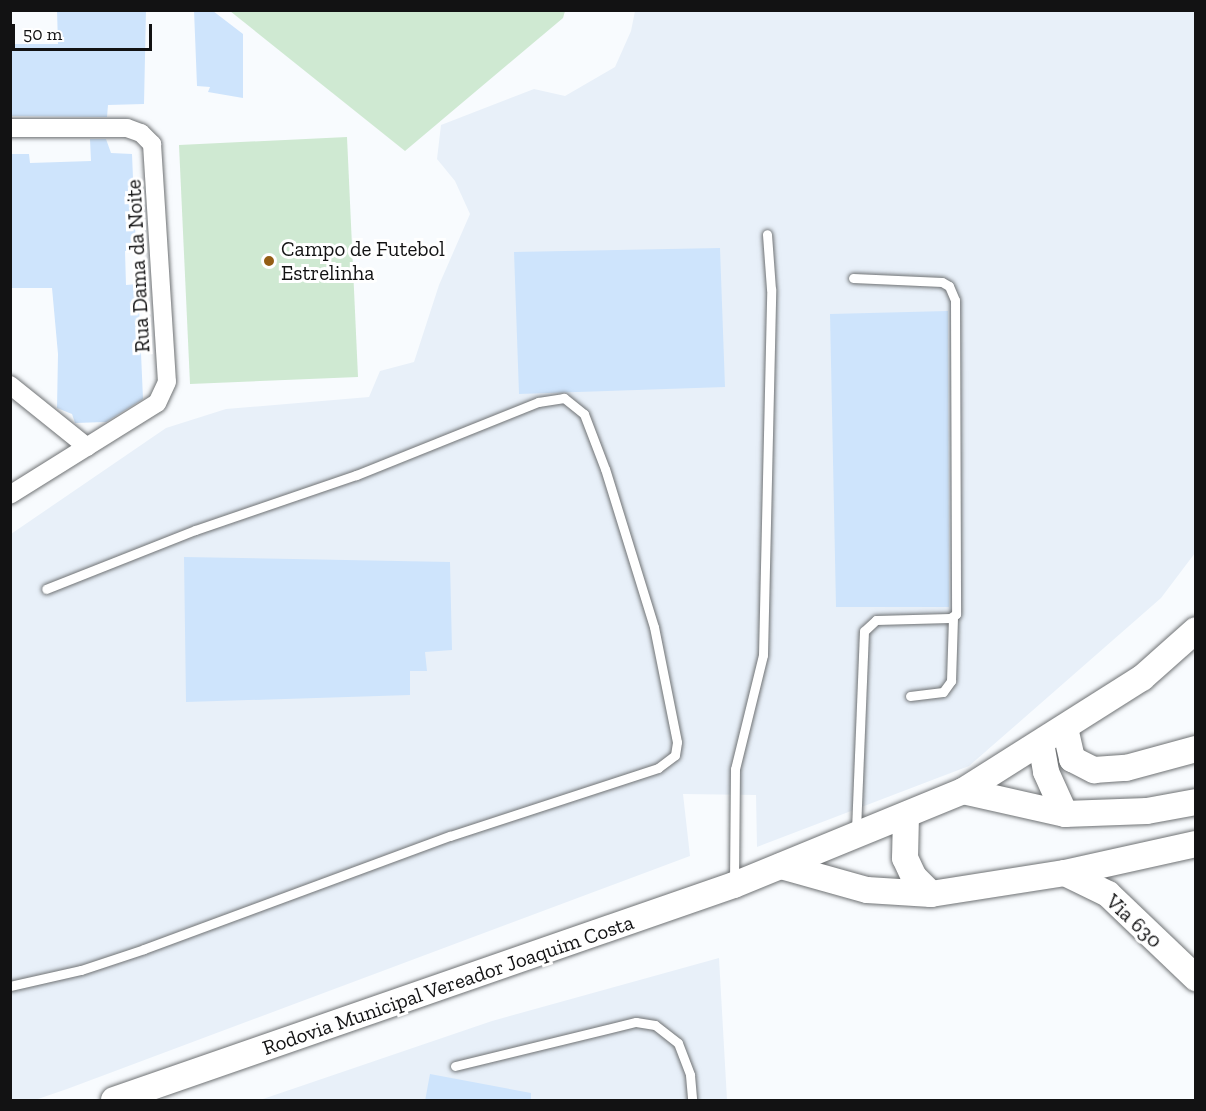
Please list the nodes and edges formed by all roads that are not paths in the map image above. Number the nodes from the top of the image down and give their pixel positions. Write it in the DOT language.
graph roads {
  1 [pos="10,128"];
  2 [pos="767,234"];
  3 [pos="853,278"];
  4 [pos="10,385"];
  5 [pos="87,447"];
  6 [pos="10,495"];
  7 [pos="45,589"];
  8 [pos="953,617"];
  9 [pos="1196,630"];
  10 [pos="910,696"];
  11 [pos="1065,728"];
  12 [pos="1041,743"];
  13 [pos="1196,749"];
  14 [pos="963,791"];
  15 [pos="1196,802"];
  16 [pos="1065,814"];
  17 [pos="906,815"];
  18 [pos="856,832"];
  19 [pos="1196,844"];
  20 [pos="781,866"];
  21 [pos="1065,873"];
  22 [pos="734,885"];
  23 [pos="931,894"];
  24 [pos="1196,978"];
  25 [pos="10,986"];
  26 [pos="455,1066"];
  27 [pos="114,1101"];
  28 [pos="692,1101"];
  1 -- 5 [label="street, Rua Dama da Noite"];
  2 -- 22 [label="lane"];
  3 -- 8 [label="lane"];
  4 -- 5 [label="street"];
  5 -- 6 [label="street"];
  7 -- 25 [label="lane"];
  8 -- 10 [label="lane"];
  8 -- 18 [label="lane"];
  9 -- 11 [label="main road"];
  11 -- 12 [label="main road"];
  11 -- 13 [label="main road"];
  12 -- 14 [label="main road"];
  12 -- 16 [label="main road"];
  14 -- 16 [label="main road"];
  14 -- 17 [label="main road, Rodovia Municipal Vereador Joaquim Costa"];
  15 -- 16 [label="main road"];
  17 -- 18 [label="main road, Rodovia Municipal Vereador Joaquim Costa"];
  17 -- 23 [label="main road"];
  18 -- 20 [label="main road, Rodovia Municipal Vereador Joaquim Costa"];
  19 -- 21 [label="main road"];
  20 -- 22 [label="main road, Rodovia Municipal Vereador Joaquim Costa"];
  20 -- 23 [label="main road"];
  21 -- 23 [label="main road"];
  21 -- 24 [label="main road, Via 630"];
  22 -- 27 [label="main road, Rodovia Municipal Vereador Joaquim Costa"];
  26 -- 28 [label="lane"];
}
